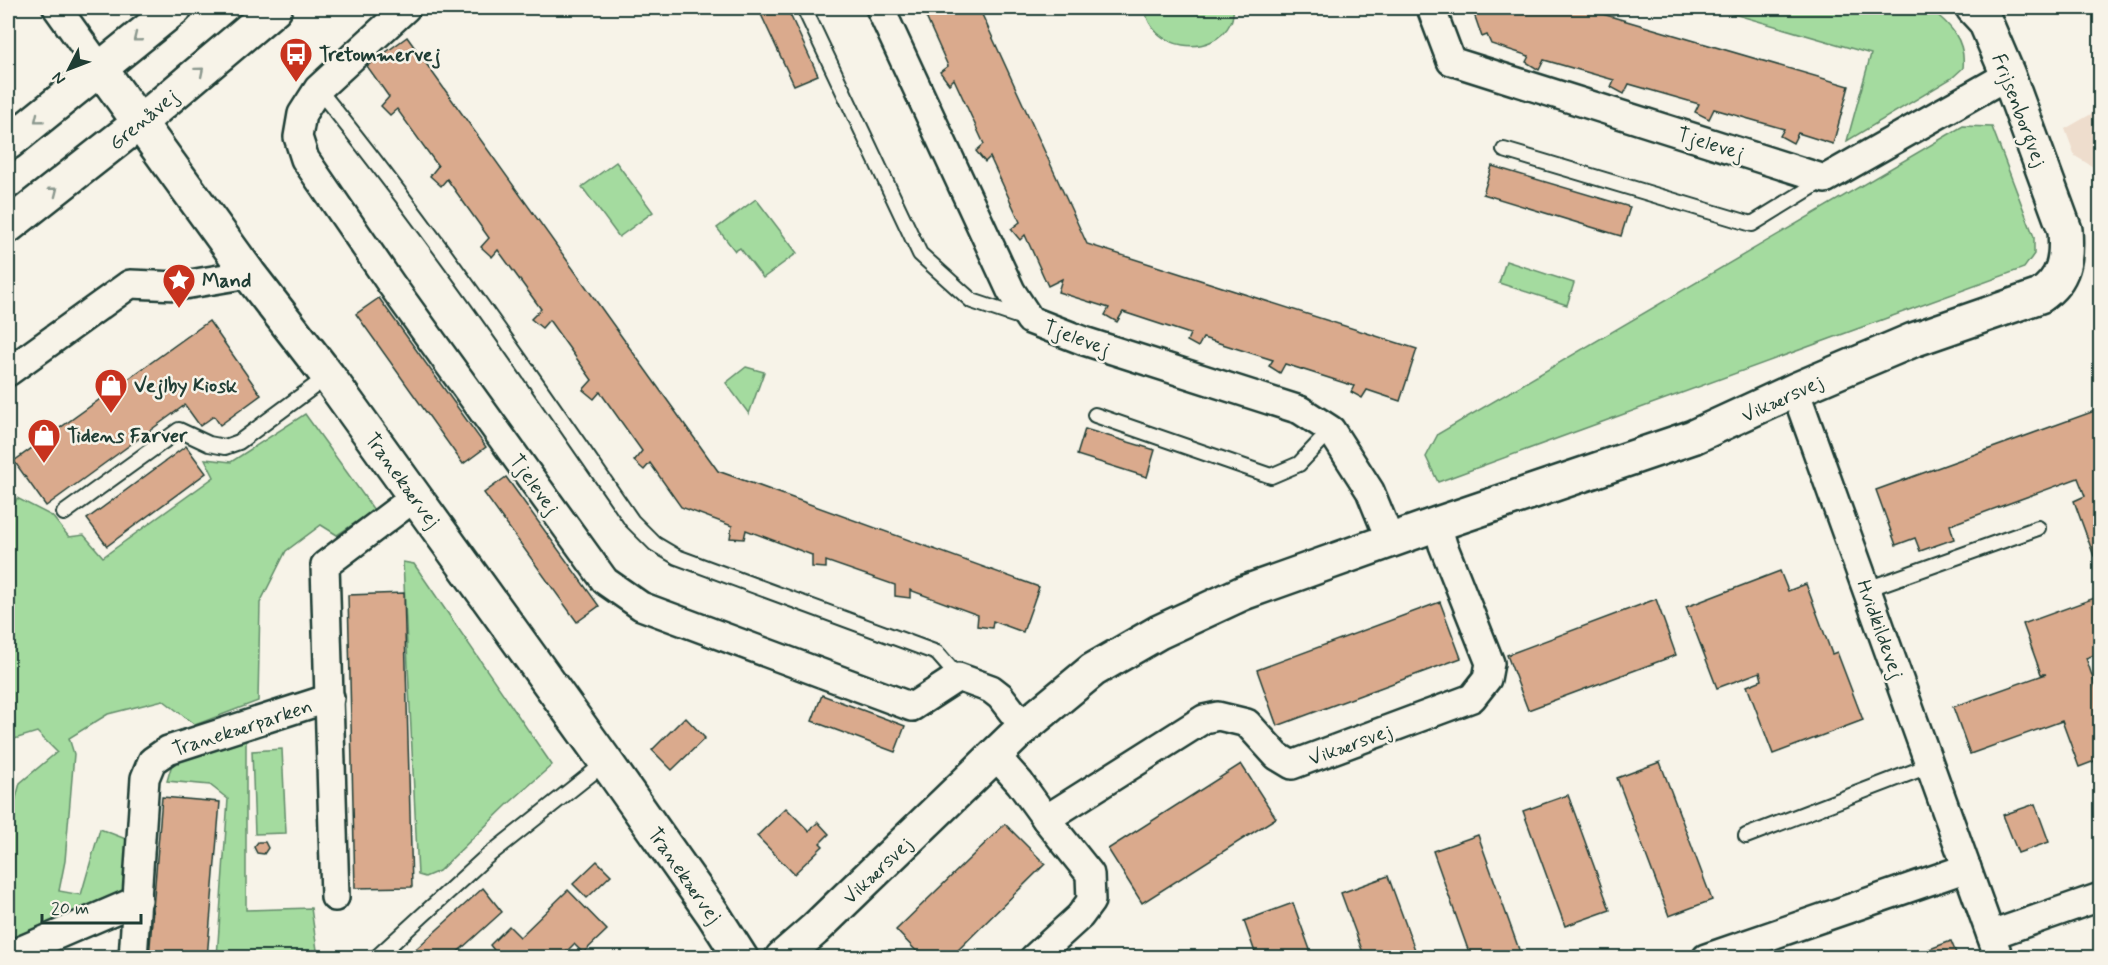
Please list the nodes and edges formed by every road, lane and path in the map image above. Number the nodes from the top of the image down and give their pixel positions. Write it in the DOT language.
graph roads {
  1 [pos="57,8"];
  2 [pos="175,8"];
  3 [pos="275,8"];
  4 [pos="406,8"];
  5 [pos="804,8"];
  6 [pos="880,8"];
  7 [pos="1431,8"];
  8 [pos="1973,8"];
  9 [pos="100,68"];
  10 [pos="2008,75"];
  11 [pos="318,88"];
  12 [pos="139,123"];
  13 [pos="8,143"];
  14 [pos="1504,150"];
  15 [pos="1825,179"];
  16 [pos="2061,216"];
  17 [pos="8,226"];
  18 [pos="249,274"];
  19 [pos="1030,320"];
  20 [pos="8,372"];
  21 [pos="328,376"];
  22 [pos="1796,390"];
  23 [pos="1095,415"];
  24 [pos="1331,430"];
  25 [pos="415,497"];
  26 [pos="64,513"];
  27 [pos="1437,524"];
  28 [pos="2038,528"];
  29 [pos="1390,540"];
  30 [pos="1867,589"];
  31 [pos="958,677"];
  32 [pos="330,698"];
  33 [pos="1024,727"];
  34 [pos="995,754"];
  35 [pos="606,762"];
  36 [pos="1930,765"];
  37 [pos="1046,819"];
  38 [pos="1746,836"];
  39 [pos="1967,868"];
  40 [pos="335,897"];
  41 [pos="2100,897"];
  42 [pos="138,900"];
  43 [pos="1995,946"];
  44 [pos="8,956"];
  45 [pos="133,957"];
  46 [pos="376,957"];
  47 [pos="741,957"];
  48 [pos="782,957"];
  49 [pos="1034,957"];
  50 [pos="1706,957"];
  1 -- 9 [label="street, Tranekærvej"];
  2 -- 9 [label="street, one-way"];
  12 -- 3 [label="street, Grenåvej, one-way"];
  4 -- 11 [label="street, Tjelevej"];
  5 -- 19 [label="lane"];
  6 -- 19 [label="street, Tjelevej"];
  7 -- 15 [label="street, Tjelevej"];
  8 -- 10 [label="street, Frijsenborgvej"];
  9 -- 12 [label="street, Tranekærvej"];
  9 -- 13 [label="street, one-way"];
  10 -- 15 [label="street"];
  10 -- 16 [label="street, Frijsenborgvej"];
  11 -- 31 [label="lane"];
  11 -- 31 [label="street, Tjelevej"];
  17 -- 12 [label="street, Grenåvej, one-way"];
  12 -- 18 [label="street, Tranekærvej"];
  14 -- 15 [label="lane"];
  16 -- 22 [label="street, Vikærsvej"];
  18 -- 20 [label="street"];
  18 -- 21 [label="street, Tranekærvej"];
  19 -- 24 [label="street, Tjelevej"];
  21 -- 25 [label="street, Tranekærvej"];
  21 -- 26 [label="lane"];
  22 -- 27 [label="street, Vikærsvej"];
  22 -- 30 [label="street, Hvidkildevej"];
  23 -- 24 [label="lane"];
  24 -- 29 [label="street, Tjelevej"];
  25 -- 32 [label="street, Tranekærparken"];
  25 -- 35 [label="street, Tranekærvej"];
  27 -- 29 [label="street, Vikærsvej"];
  27 -- 37 [label="street, Vikærsvej"];
  28 -- 30 [label="lane"];
  29 -- 33 [label="street, Vikærsvej"];
  30 -- 36 [label="street, Hvidkildevej"];
  31 -- 33 [label="street"];
  32 -- 40 [label="street, Tranekærparken"];
  32 -- 42 [label="street, Tranekærparken"];
  33 -- 34 [label="street, Vikærsvej"];
  34 -- 37 [label="street"];
  34 -- 48 [label="street, Vikærsvej"];
  35 -- 46 [label="lane"];
  35 -- 47 [label="street, Tranekærvej"];
  36 -- 38 [label="lane"];
  36 -- 39 [label="street, Hvidkildevej"];
  37 -- 49 [label="street"];
  39 -- 43 [label="street, Hvidkildevej"];
  39 -- 50 [label="street"];
  41 -- 43 [label="street"];
  42 -- 44 [label="street"];
  42 -- 45 [label="street, Tranekærparken"];
}
